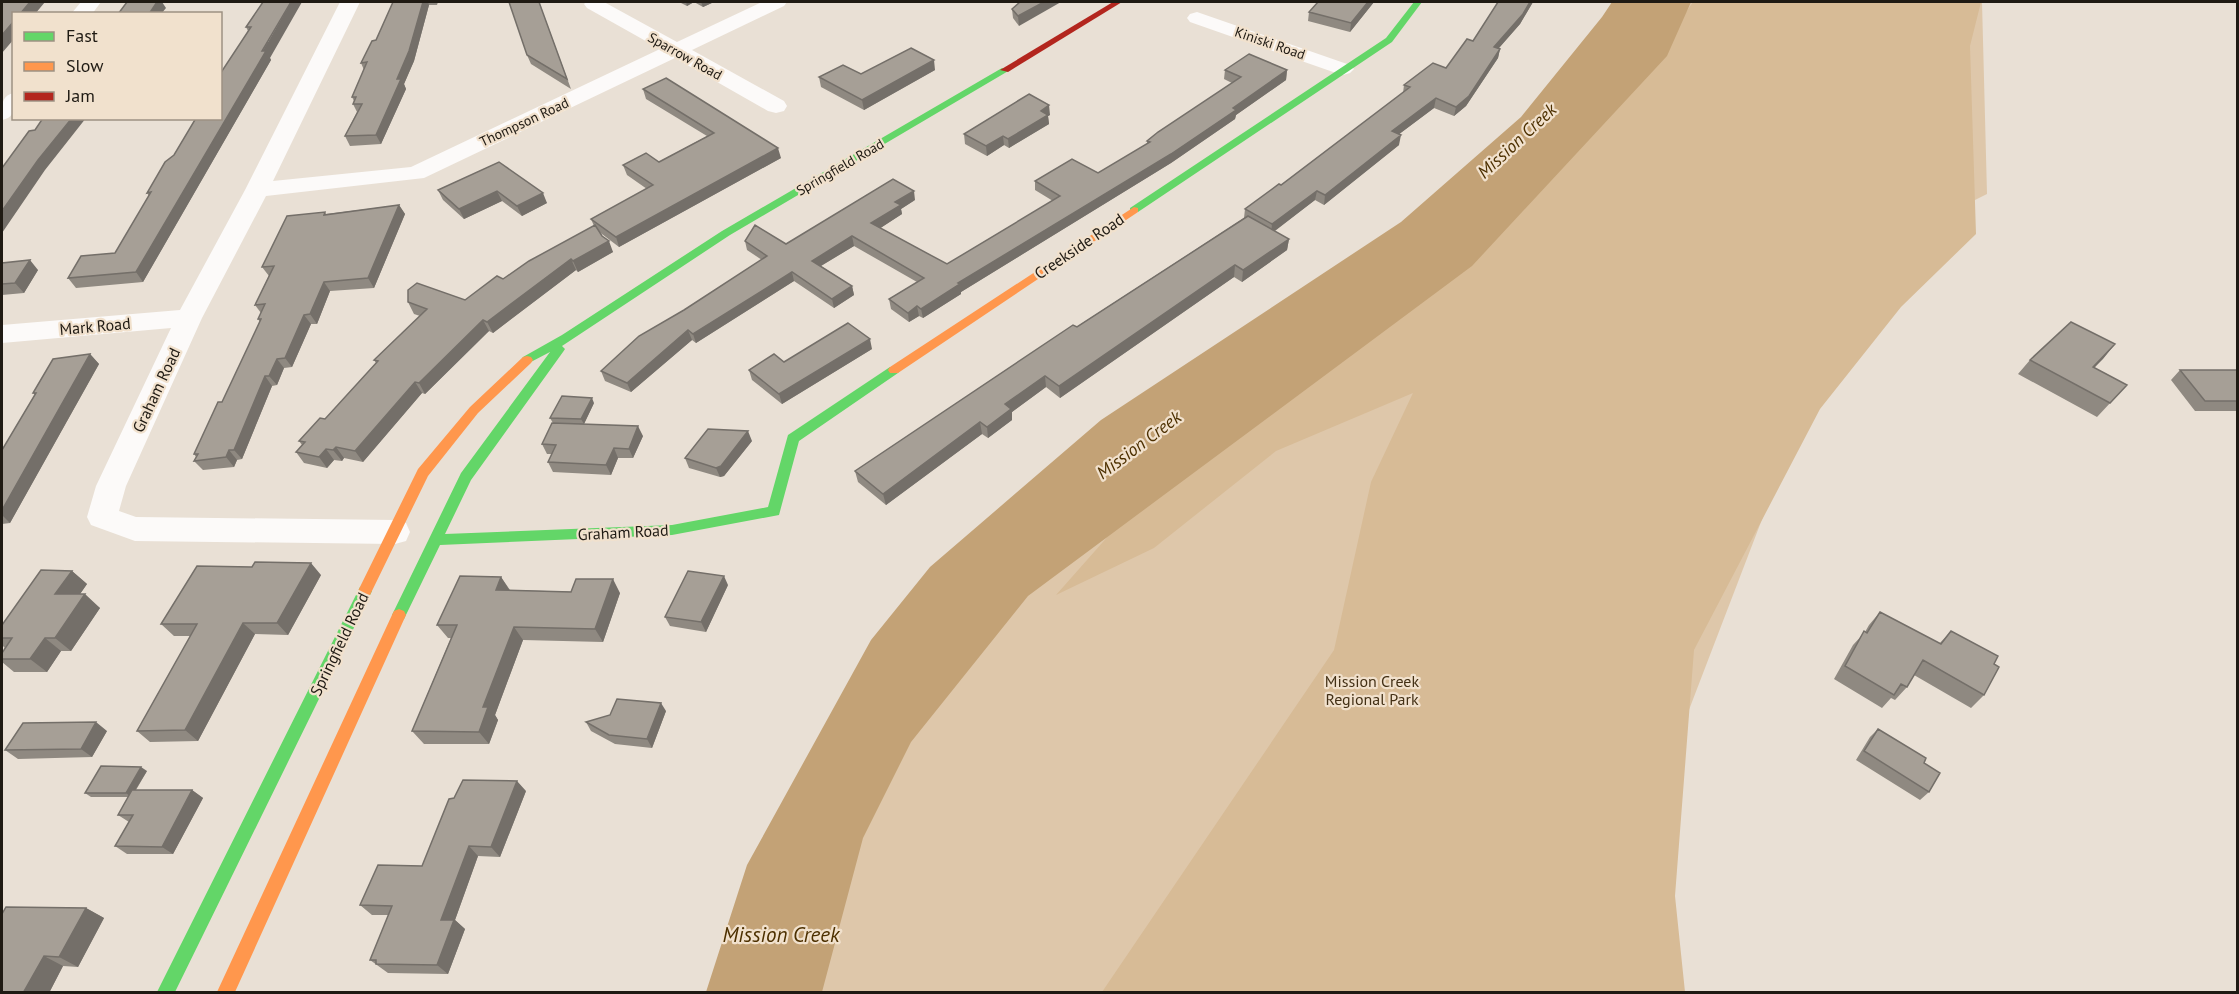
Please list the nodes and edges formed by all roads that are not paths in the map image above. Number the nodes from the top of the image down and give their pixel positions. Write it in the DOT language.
graph roads {
  1 [pos="350,2"];
  2 [pos="777,2"];
  3 [pos="1118,2"];
  4 [pos="1418,2"];
  5 [pos="594,4"];
  6 [pos="1197,18"];
  7 [pos="676,51"];
  8 [pos="1343,69"];
  9 [pos="12,102"];
  10 [pos="776,106"];
  11 [pos="2,114"];
  12 [pos="257,190"];
  13 [pos="189,318"];
  14 [pos="2,334"];
  15 [pos="566,338"];
  16 [pos="774,511"];
  17 [pos="394,532"];
  18 [pos="434,540"];
  19 [pos="166,993"];
  20 [pos="226,993"];
  1 -- 12 [label="street, Graham Road"];
  2 -- 7 [label="street, Thompson Road"];
  3 -- 15 [label="main road, Springfield Road"];
  4 -- 8 [label="main road, Creekside Road"];
  5 -- 7 [label="street, Sparrow Road"];
  6 -- 8 [label="street, Kiniski Road"];
  7 -- 10 [label="street, Sparrow Road"];
  7 -- 12 [label="street, Thompson Road"];
  8 -- 16 [label="main road, Creekside Road"];
  9 -- 11 [label="street"];
  12 -- 13 [label="street, Graham Road"];
  13 -- 14 [label="street, Mark Road"];
  13 -- 17 [label="street, Graham Road"];
  15 -- 17 [label="main road, Springfield Road"];
  15 -- 18 [label="main road, Springfield Road"];
  16 -- 18 [label="main road, Graham Road"];
  17 -- 19 [label="main road, Springfield Road"];
  18 -- 20 [label="main road, Springfield Road"];
}
